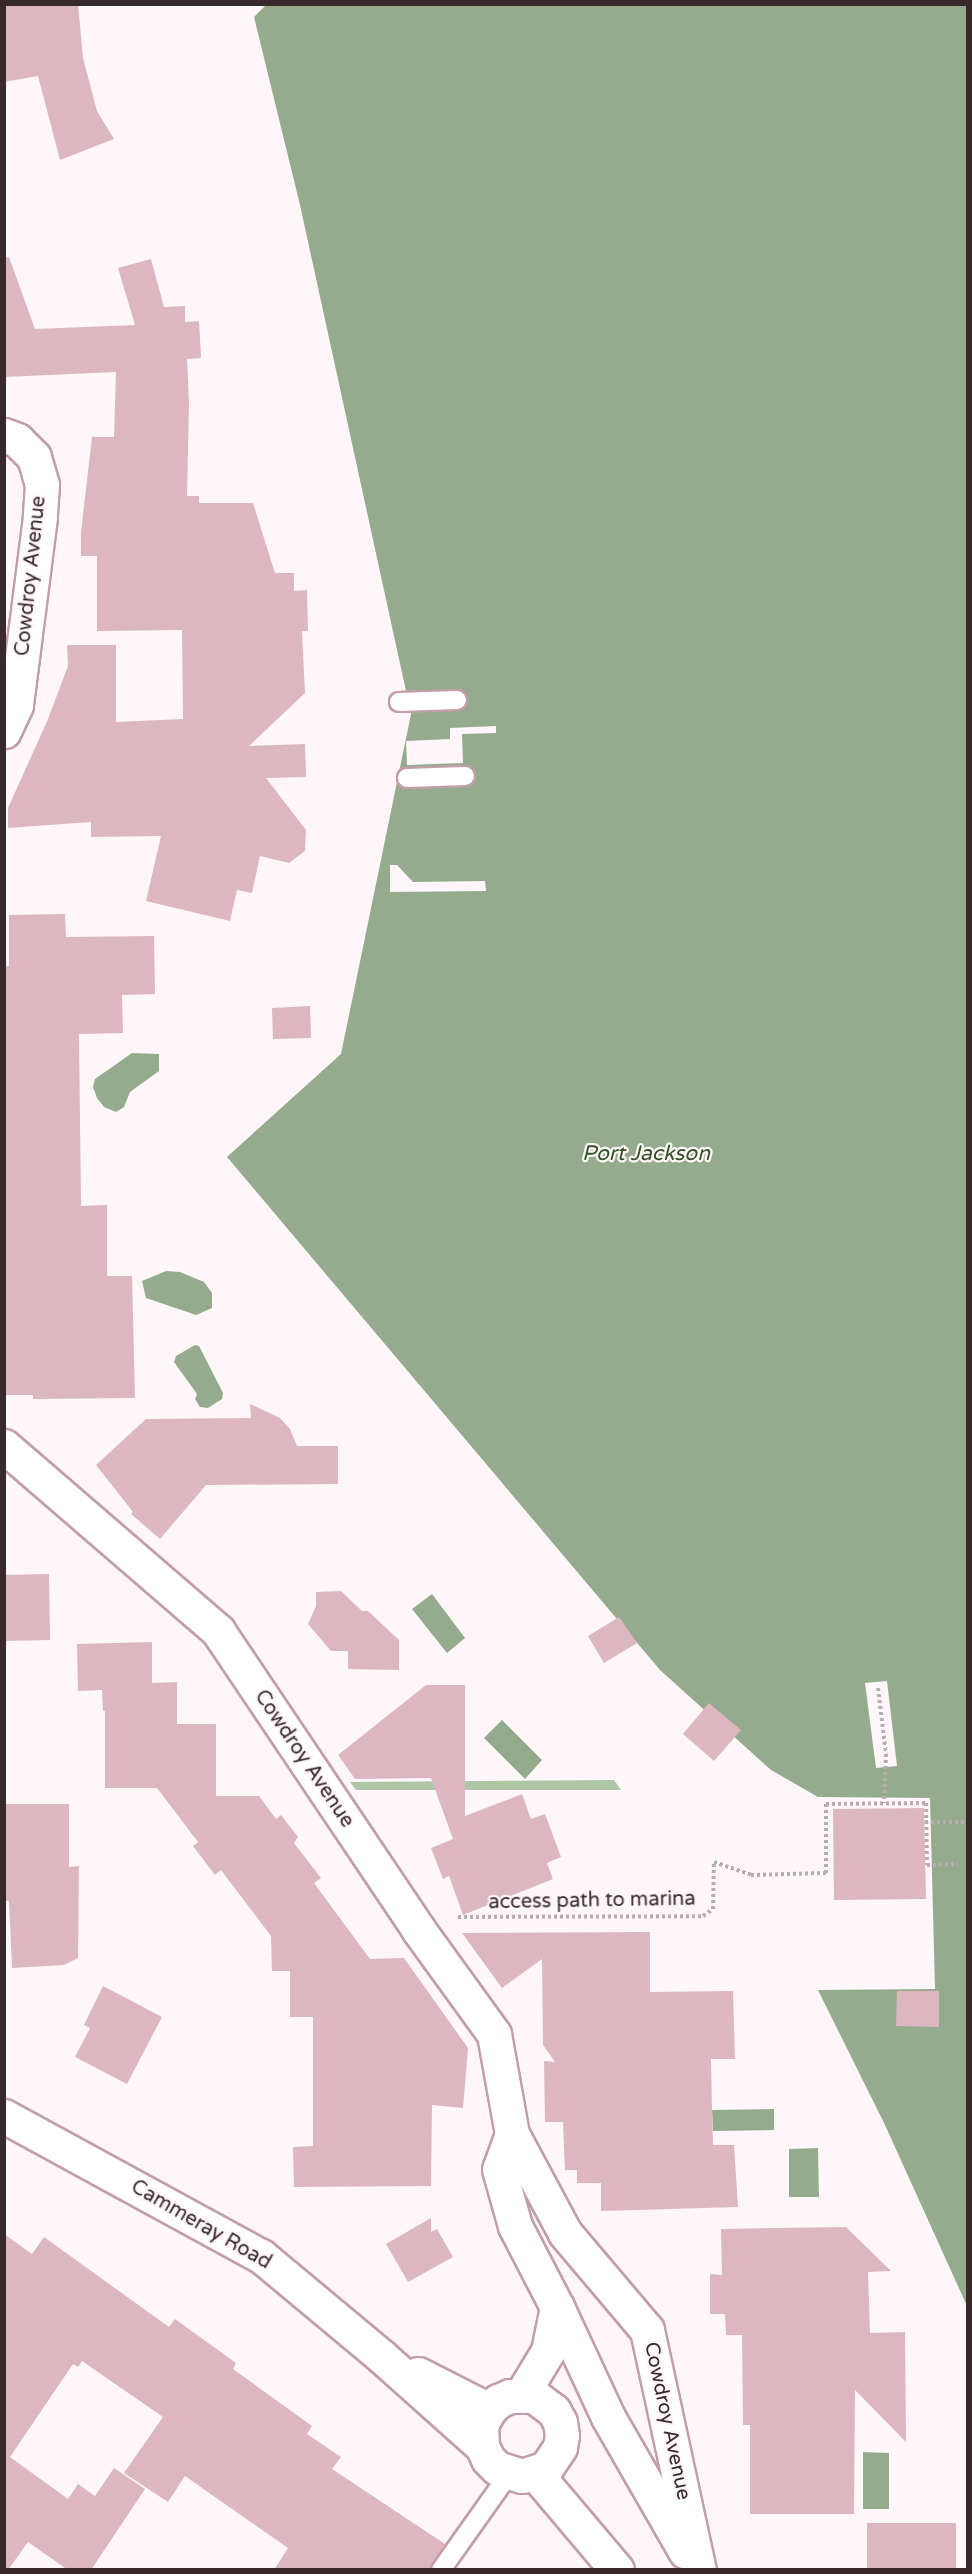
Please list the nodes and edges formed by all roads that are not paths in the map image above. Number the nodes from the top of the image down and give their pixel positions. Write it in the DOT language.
graph roads {
  1 [pos="4,435"];
  2 [pos="457,700"];
  3 [pos="399,702"];
  4 [pos="4,731"];
  5 [pos="465,776"];
  6 [pos="407,778"];
  7 [pos="4,1446"];
  8 [pos="4,2116"];
  9 [pos="512,2134"];
  10 [pos="557,2307"];
  11 [pos="381,2356"];
  12 [pos="582,2365"];
  13 [pos="522,2394"];
  14 [pos="489,2410"];
  15 [pos="564,2427"];
  16 [pos="482,2446"];
  17 [pos="629,2455"];
  18 [pos="522,2474"];
  19 [pos="441,2570"];
  20 [pos="617,2570"];
  21 [pos="697,2570"];
  1 -- 4 [label="street, Cowdroy Avenue"];
  2 -- 3 [label="lane"];
  5 -- 6 [label="lane"];
  7 -- 9 [label="street, Cowdroy Avenue"];
  8 -- 11 [label="street, Cammeray Road"];
  9 -- 10 [label="street"];
  9 -- 21 [label="street, Cowdroy Avenue"];
  10 -- 12 [label="street"];
  10 -- 13 [label="street"];
  11 -- 14 [label="street, Cammeray Road"];
  11 -- 16 [label="street, Cammeray Road"];
  12 -- 15 [label="street"];
  12 -- 17 [label="street"];
  13 -- 14 [label="street"];
  13 -- 15 [label="street"];
  14 -- 16 [label="street"];
  15 -- 17 [label="street"];
  15 -- 18 [label="street"];
  16 -- 18 [label="street"];
  17 -- 21 [label="street"];
  18 -- 19 [label="lane"];
  18 -- 20 [label="street"];
}
